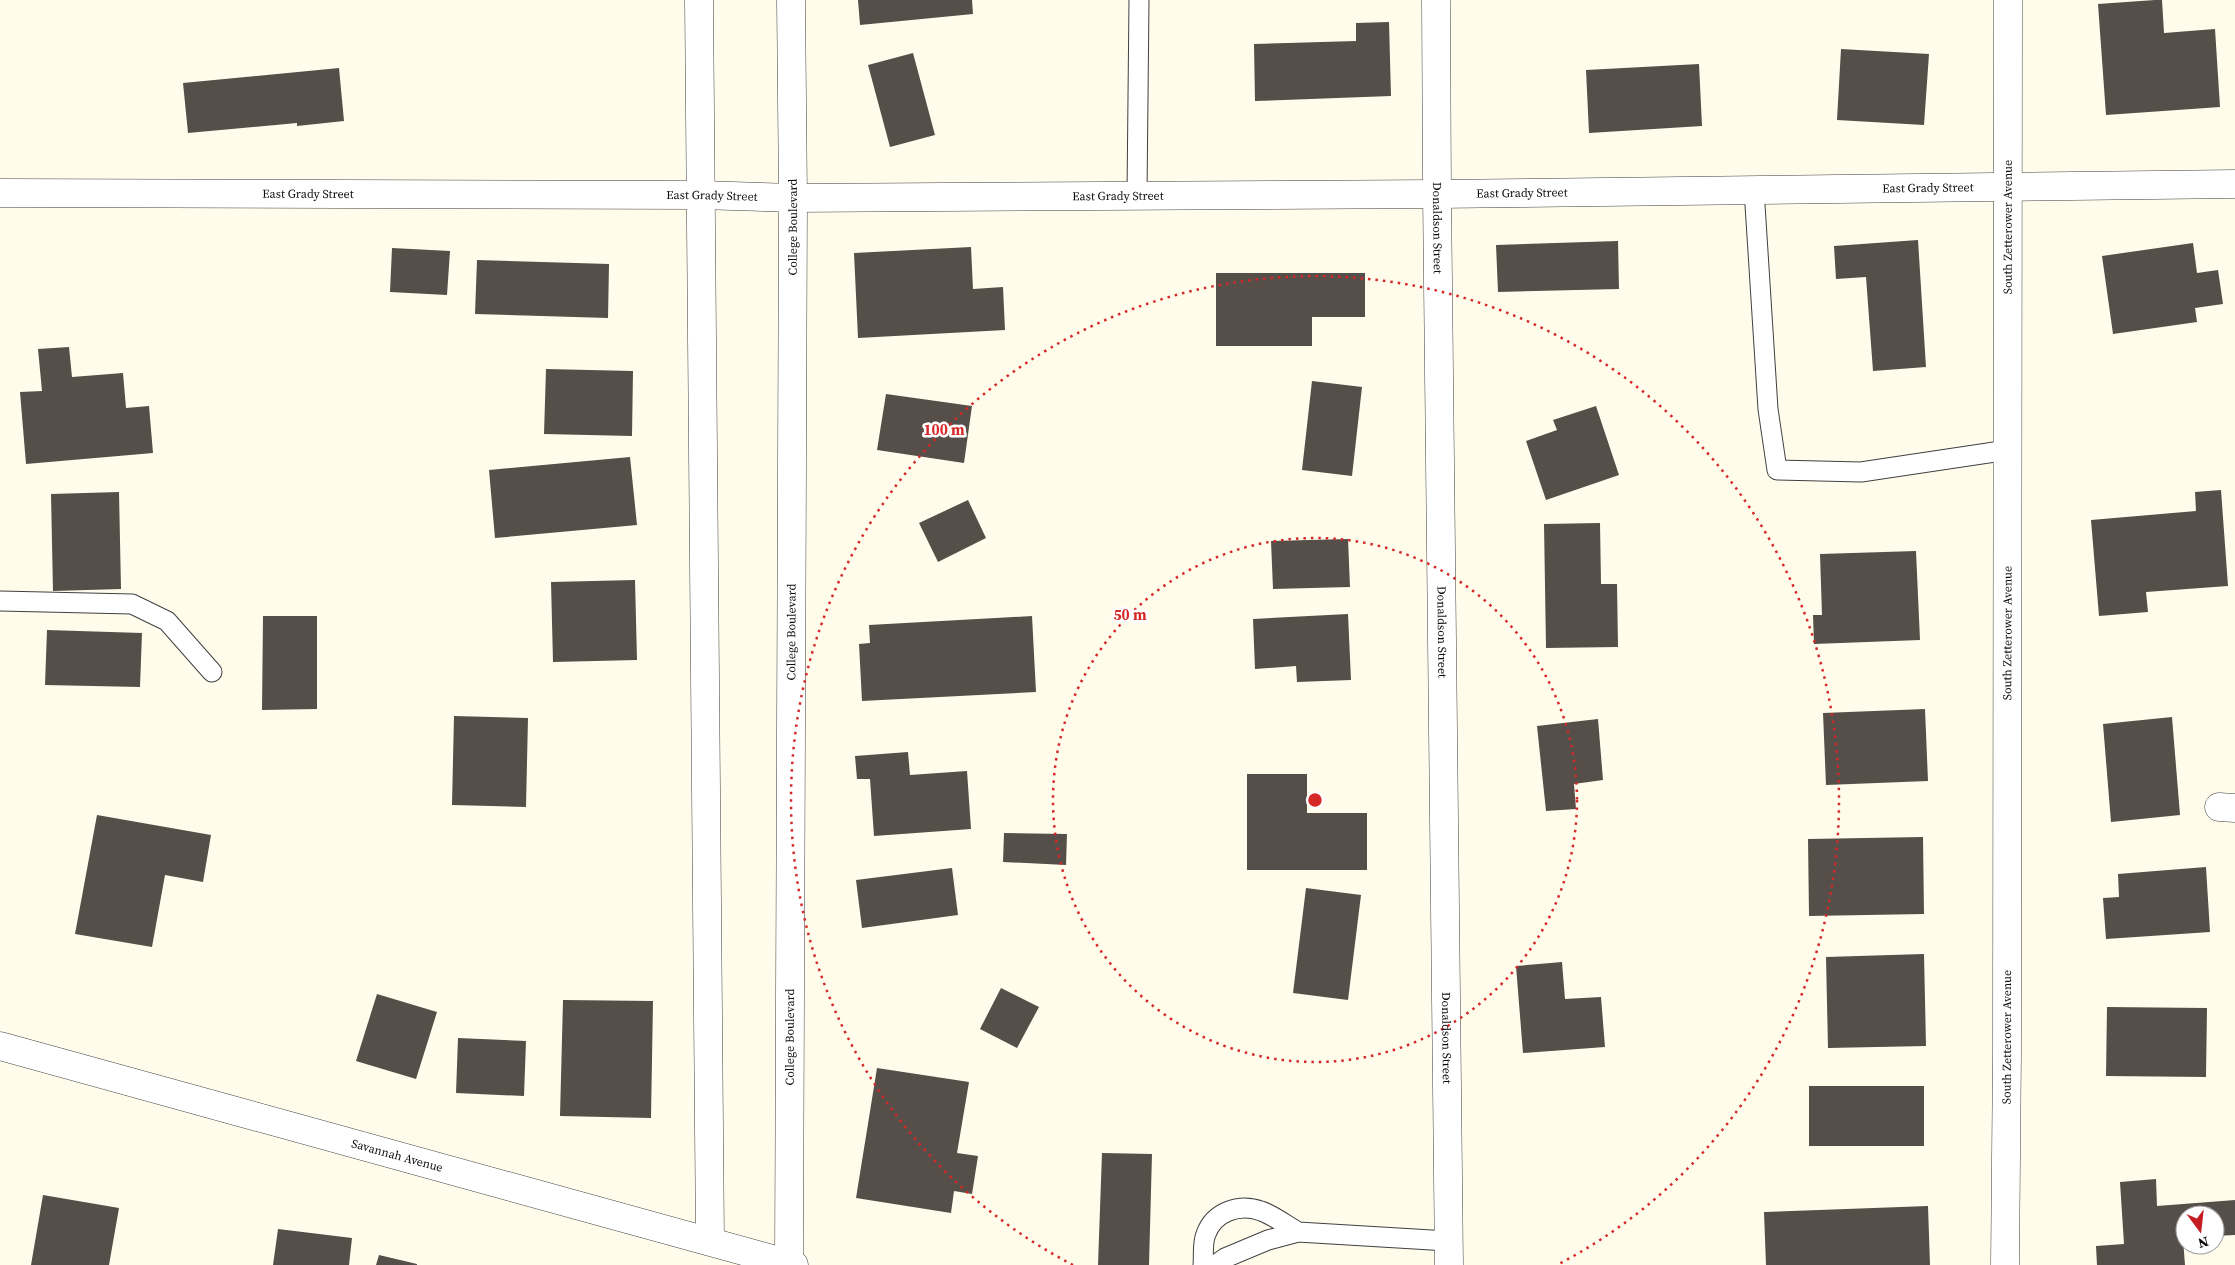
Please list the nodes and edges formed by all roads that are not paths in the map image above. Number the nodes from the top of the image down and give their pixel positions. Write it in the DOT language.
graph roads {
  1 [pos="699,0"];
  2 [pos="792,0"];
  3 [pos="1139,0"];
  4 [pos="1436,0"];
  5 [pos="2008,0"];
  6 [pos="2235,184"];
  7 [pos="2008,185"];
  8 [pos="1754,189"];
  9 [pos="0,192"];
  10 [pos="1437,194"];
  11 [pos="700,195"];
  12 [pos="1138,195"];
  13 [pos="793,198"];
  14 [pos="2008,450"];
  15 [pos="0,601"];
  16 [pos="212,672"];
  17 [pos="0,1046"];
  18 [pos="1298,1232"];
  19 [pos="710,1241"];
  20 [pos="1448,1253"];
  21 [pos="791,1264"];
  22 [pos="1204,1265"];
  23 [pos="1215,1265"];
  24 [pos="2004,1265"];
  1 -- 11 [label="street"];
  2 -- 13 [label="street, College Boulevard"];
  3 -- 12 [label="lane"];
  4 -- 10 [label="street, Donaldson Street"];
  5 -- 7 [label="street, South Zetterower Avenue"];
  6 -- 7 [label="street, East Grady Street"];
  7 -- 8 [label="street, East Grady Street"];
  7 -- 14 [label="street, South Zetterower Avenue"];
  8 -- 10 [label="street, East Grady Street"];
  8 -- 14 [label="lane"];
  9 -- 11 [label="street, East Grady Street"];
  10 -- 12 [label="street, East Grady Street"];
  10 -- 20 [label="street, Donaldson Street"];
  11 -- 13 [label="street, East Grady Street"];
  11 -- 19 [label="street"];
  12 -- 13 [label="street, East Grady Street"];
  13 -- 21 [label="street, College Boulevard"];
  14 -- 24 [label="street, South Zetterower Avenue"];
  15 -- 16 [label="lane"];
  17 -- 19 [label="street, Savannah Avenue"];
  18 -- 20 [label="lane"];
  18 -- 22 [label="lane"];
  18 -- 23 [label="lane"];
  19 -- 21 [label="street, Savannah Avenue"];
}
